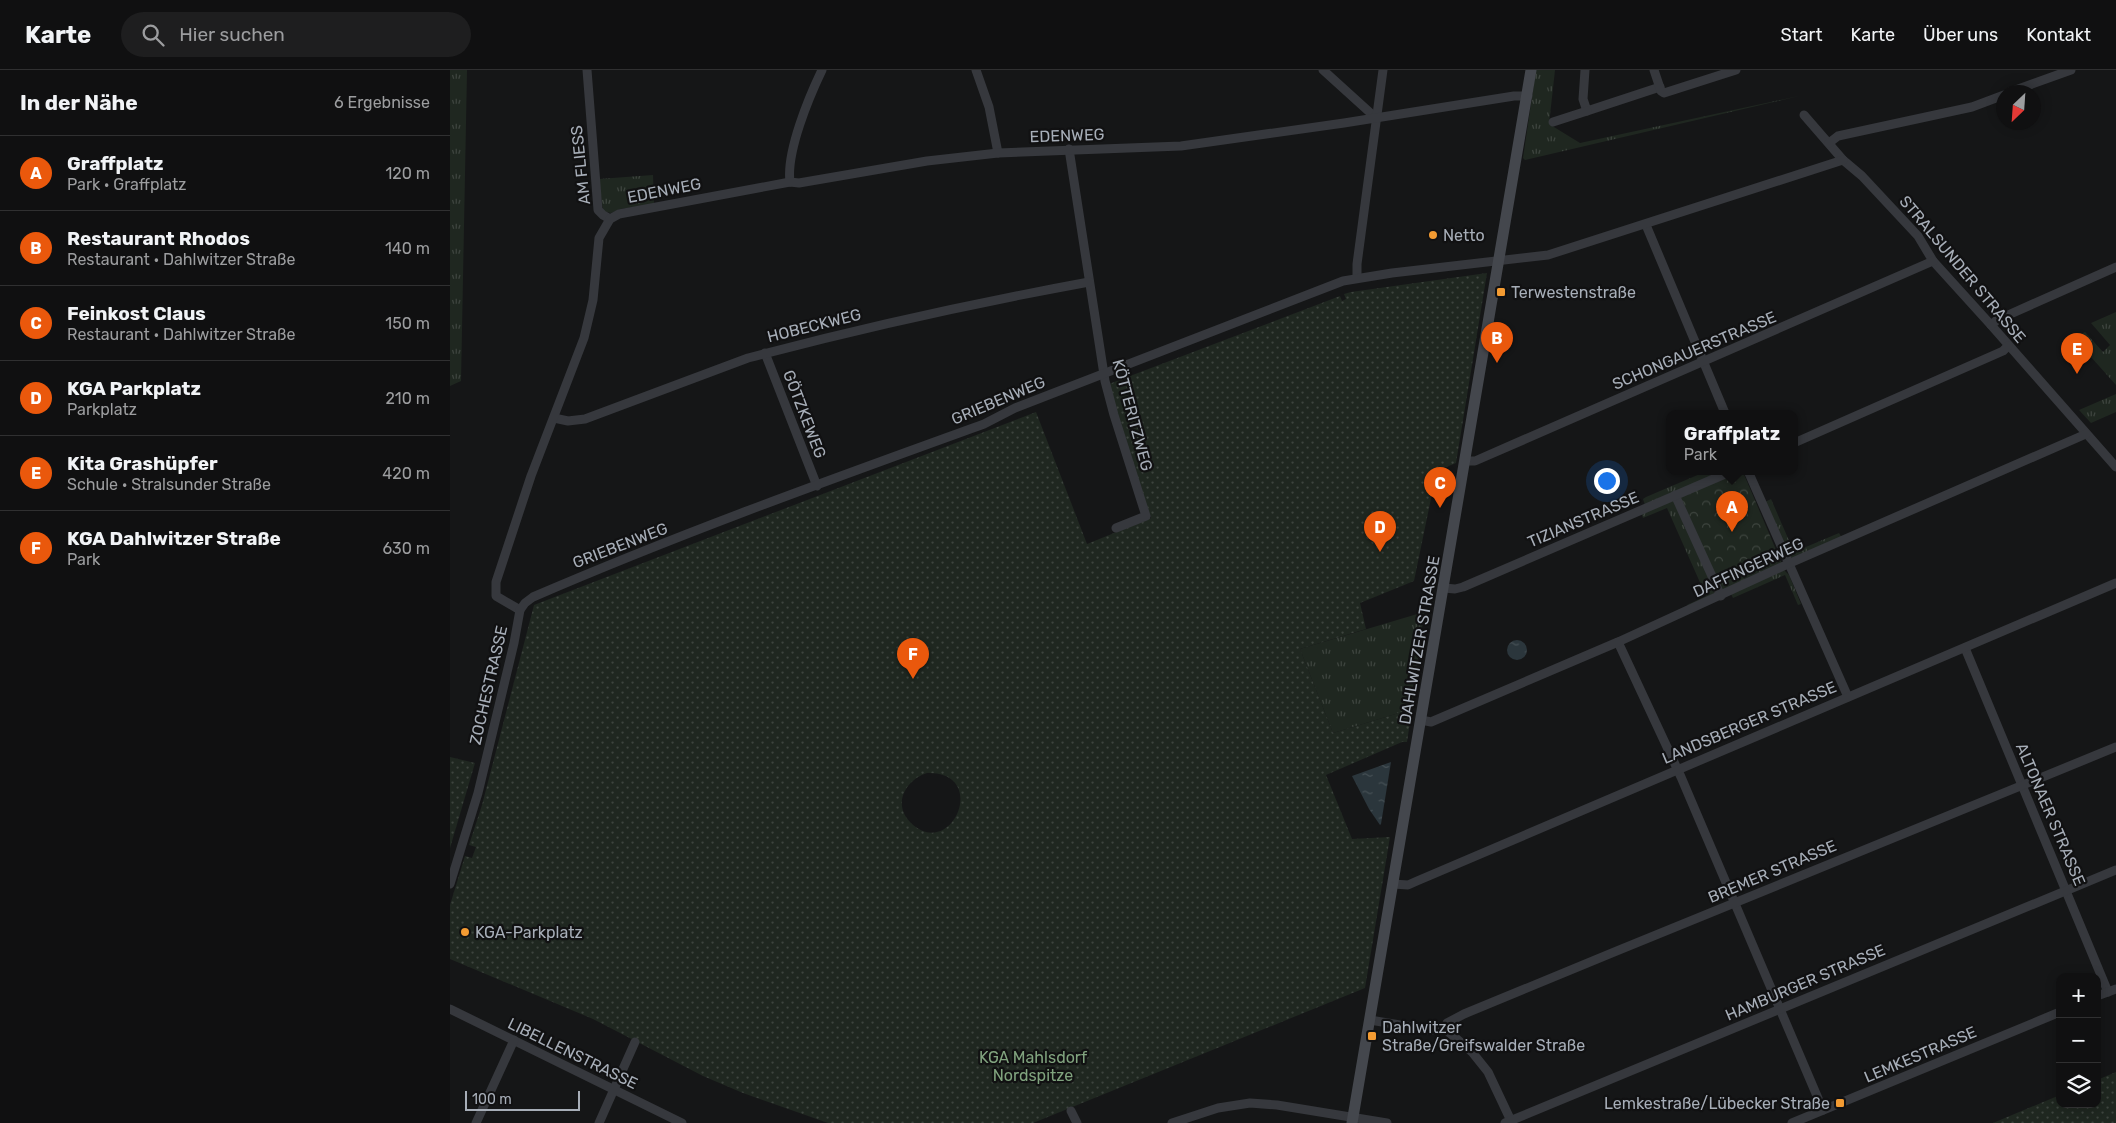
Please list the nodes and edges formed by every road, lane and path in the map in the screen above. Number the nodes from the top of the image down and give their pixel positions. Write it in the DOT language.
graph roads {
  1 [pos="587,70"];
  2 [pos="822,70"];
  3 [pos="976,70"];
  4 [pos="1323,70"];
  5 [pos="1383,70"];
  6 [pos="1531,70"];
  7 [pos="1586,70"];
  8 [pos="1654,70"];
  9 [pos="1736,70"];
  10 [pos="2071,70"];
  11 [pos="2029,85"];
  12 [pos="1660,87"];
  13 [pos="1528,96"];
  14 [pos="1996,98"];
  15 [pos="1587,111"];
  16 [pos="1804,115"];
  17 [pos="1376,118"];
  18 [pos="1553,122"];
  19 [pos="1829,143"];
  20 [pos="1069,149"];
  21 [pos="998,153"];
  22 [pos="1843,160"];
  23 [pos="790,182"];
  24 [pos="610,219"];
  25 [pos="1646,225"];
  26 [pos="1500,260"];
  27 [pos="1933,261"];
  28 [pos="2116,267"];
  29 [pos="1357,278"];
  30 [pos="1089,282"];
  31 [pos="1991,325"];
  32 [pos="584,338"];
  33 [pos="2008,346"];
  34 [pos="765,353"];
  35 [pos="1704,362"];
  36 [pos="1105,374"];
  37 [pos="1724,410"];
  38 [pos="554,418"];
  39 [pos="2086,434"];
  40 [pos="1798,441"];
  41 [pos="1466,461"];
  42 [pos="2116,467"];
  43 [pos="1722,475"];
  44 [pos="1750,475"];
  45 [pos="816,486"];
  46 [pos="1675,495"];
  47 [pos="1116,528"];
  48 [pos="1788,564"];
  49 [pos="2116,583"];
  50 [pos="1444,588"];
  51 [pos="1721,596"];
  52 [pos="520,610"];
  53 [pos="1618,642"];
  54 [pos="1965,648"];
  55 [pos="1848,697"];
  56 [pos="1421,720"];
  57 [pos="2116,747"];
  58 [pos="1677,769"];
  59 [pos="2023,785"];
  60 [pos="2116,870"];
  61 [pos="450,884"];
  62 [pos="1393,884"];
  63 [pos="2066,890"];
  64 [pos="1734,904"];
  65 [pos="2112,990"];
  66 [pos="450,1009"];
  67 [pos="1779,1009"];
  68 [pos="2056,1014"];
  69 [pos="1370,1020"];
  70 [pos="1445,1029"];
  71 [pos="514,1040"];
  72 [pos="636,1042"];
  73 [pos="614,1090"];
  74 [pos="1823,1110"];
  75 [pos="1071,1111"];
  76 [pos="1353,1120"];
  77 [pos="1509,1122"];
  78 [pos="476,1123"];
  79 [pos="599,1123"];
  80 [pos="682,1123"];
  81 [pos="1077,1123"];
  82 [pos="1172,1123"];
  83 [pos="1387,1123"];
  84 [pos="1792,1123"];
  1 -- 24 [label="street, AM FLIESS"];
  2 -- 23 [label="street"];
  3 -- 21 [label="street"];
  4 -- 17 [label="street"];
  5 -- 17 [label="street"];
  6 -- 13 [label="main road, DAHLWITZER STRASSE"];
  7 -- 15 [label="street"];
  8 -- 12 [label="street"];
  9 -- 12 [label="street"];
  10 -- 11 [label="street"];
  12 -- 15 [label="street"];
  13 -- 17 [label="street, EDENWEG"];
  13 -- 26 [label="main road, DAHLWITZER STRASSE"];
  14 -- 19 [label="street"];
  15 -- 18 [label="street"];
  16 -- 19 [label="street, STRALSUNDER STRASSE"];
  17 -- 20 [label="street, EDENWEG"];
  17 -- 29 [label="street"];
  19 -- 22 [label="street, STRALSUNDER STRASSE"];
  20 -- 21 [label="street, EDENWEG"];
  20 -- 30 [label="street, KÖTTERITZWEG"];
  21 -- 23 [label="street, EDENWEG"];
  22 -- 25 [label="street"];
  22 -- 27 [label="street, STRALSUNDER STRASSE"];
  23 -- 24 [label="street, EDENWEG"];
  24 -- 32 [label="street, AM FLIESS"];
  25 -- 26 [label="street"];
  25 -- 35 [label="street"];
  26 -- 29 [label="street, GRIEBENWEG"];
  26 -- 41 [label="main road, DAHLWITZER STRASSE"];
  27 -- 31 [label="street, STRALSUNDER STRASSE"];
  27 -- 35 [label="street, SCHONGAUERSTRASSE"];
  28 -- 31 [label="street"];
  29 -- 36 [label="street, GRIEBENWEG"];
  30 -- 34 [label="street, HOBECKWEG"];
  30 -- 36 [label="street, KÖTTERITZWEG"];
  31 -- 33 [label="street, STRALSUNDER STRASSE"];
  32 -- 38 [label="street, ZOCHESTRASSE"];
  33 -- 39 [label="street, STRALSUNDER STRASSE"];
  33 -- 40 [label="street"];
  34 -- 38 [label="street, HOBECKWEG"];
  34 -- 45 [label="street, GÖTZKEWEG"];
  35 -- 37 [label="street"];
  35 -- 41 [label="street, SCHONGAUERSTRASSE"];
  36 -- 45 [label="street, GRIEBENWEG"];
  36 -- 47 [label="street, KÖTTERITZWEG"];
  38 -- 52 [label="street, ZOCHESTRASSE"];
  39 -- 42 [label="street, STRALSUNDER STRASSE"];
  39 -- 48 [label="street, DAFFINGERWEG"];
  41 -- 50 [label="main road, DAHLWITZER STRASSE"];
  43 -- 46 [label="street, TIZIANSTRASSE"];
  44 -- 48 [label="street"];
  45 -- 52 [label="street, GRIEBENWEG"];
  46 -- 50 [label="street, TIZIANSTRASSE"];
  46 -- 51 [label="street"];
  48 -- 51 [label="street, DAFFINGERWEG"];
  48 -- 55 [label="street"];
  49 -- 54 [label="street, LANDSBERGER STRASSE"];
  50 -- 56 [label="main road, DAHLWITZER STRASSE"];
  51 -- 53 [label="street, DAFFINGERWEG"];
  52 -- 61 [label="street, ZOCHESTRASSE"];
  53 -- 56 [label="street, DAFFINGERWEG"];
  53 -- 58 [label="street"];
  54 -- 55 [label="street, LANDSBERGER STRASSE"];
  54 -- 59 [label="street, ALTONAER STRASSE"];
  55 -- 58 [label="street, LANDSBERGER STRASSE"];
  56 -- 62 [label="main road, DAHLWITZER STRASSE"];
  57 -- 59 [label="street, BREMER STRASSE"];
  58 -- 62 [label="street, LANDSBERGER STRASSE"];
  58 -- 64 [label="street"];
  59 -- 63 [label="street, ALTONAER STRASSE"];
  59 -- 64 [label="street, BREMER STRASSE"];
  60 -- 63 [label="street, HAMBURGER STRASSE"];
  62 -- 69 [label="main road, DAHLWITZER STRASSE"];
  63 -- 65 [label="street, ALTONAER STRASSE"];
  63 -- 67 [label="street, HAMBURGER STRASSE"];
  64 -- 67 [label="street"];
  64 -- 70 [label="street, BREMER STRASSE"];
  66 -- 71 [label="street, LIBELLENSTRASSE"];
  67 -- 74 [label="street"];
  67 -- 77 [label="street, HAMBURGER STRASSE"];
  68 -- 74 [label="street, LEMKESTRASSE"];
  69 -- 70 [label="street"];
  69 -- 76 [label="main road, DAHLWITZER STRASSE"];
  70 -- 77 [label="street"];
  71 -- 73 [label="street, LIBELLENSTRASSE"];
  71 -- 78 [label="street"];
  72 -- 73 [label="street"];
  73 -- 79 [label="street"];
  73 -- 80 [label="street, LIBELLENSTRASSE"];
  74 -- 84 [label="street, LEMKESTRASSE"];
  75 -- 81 [label="street"];
  76 -- 82 [label="street"];
  76 -- 83 [label="street"];
}
